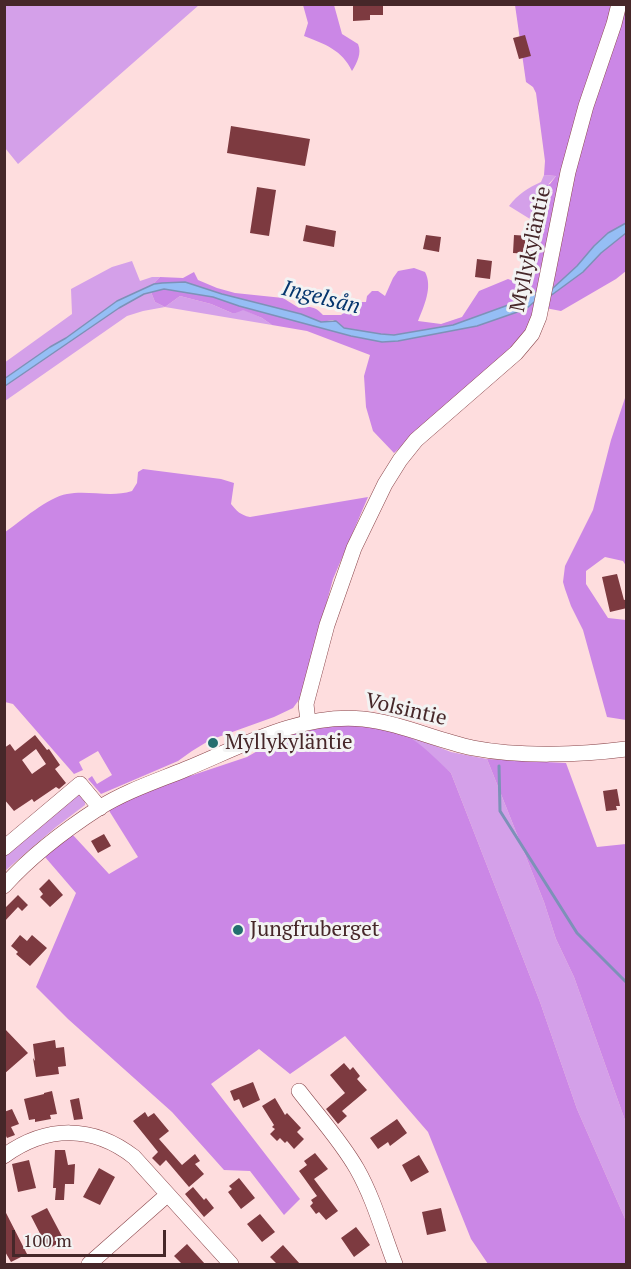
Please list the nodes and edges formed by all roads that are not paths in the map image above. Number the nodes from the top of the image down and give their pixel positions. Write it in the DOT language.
graph roads {
  1 [pos="619,4"];
  2 [pos="308,722"];
  3 [pos="627,748"];
  4 [pos="100,808"];
  5 [pos="4,848"];
  6 [pos="4,886"];
  7 [pos="299,1091"];
  8 [pos="4,1156"];
  9 [pos="167,1195"];
  10 [pos="89,1264"];
  11 [pos="231,1264"];
  12 [pos="395,1264"];
  1 -- 2 [label="street, Myllykyläntie"];
  2 -- 3 [label="street, Volsintie"];
  2 -- 4 [label="street, Volsintie"];
  4 -- 5 [label="street"];
  4 -- 6 [label="street, Volsintie"];
  7 -- 12 [label="street"];
  8 -- 9 [label="street"];
  9 -- 10 [label="street"];
  9 -- 11 [label="street"];
}
